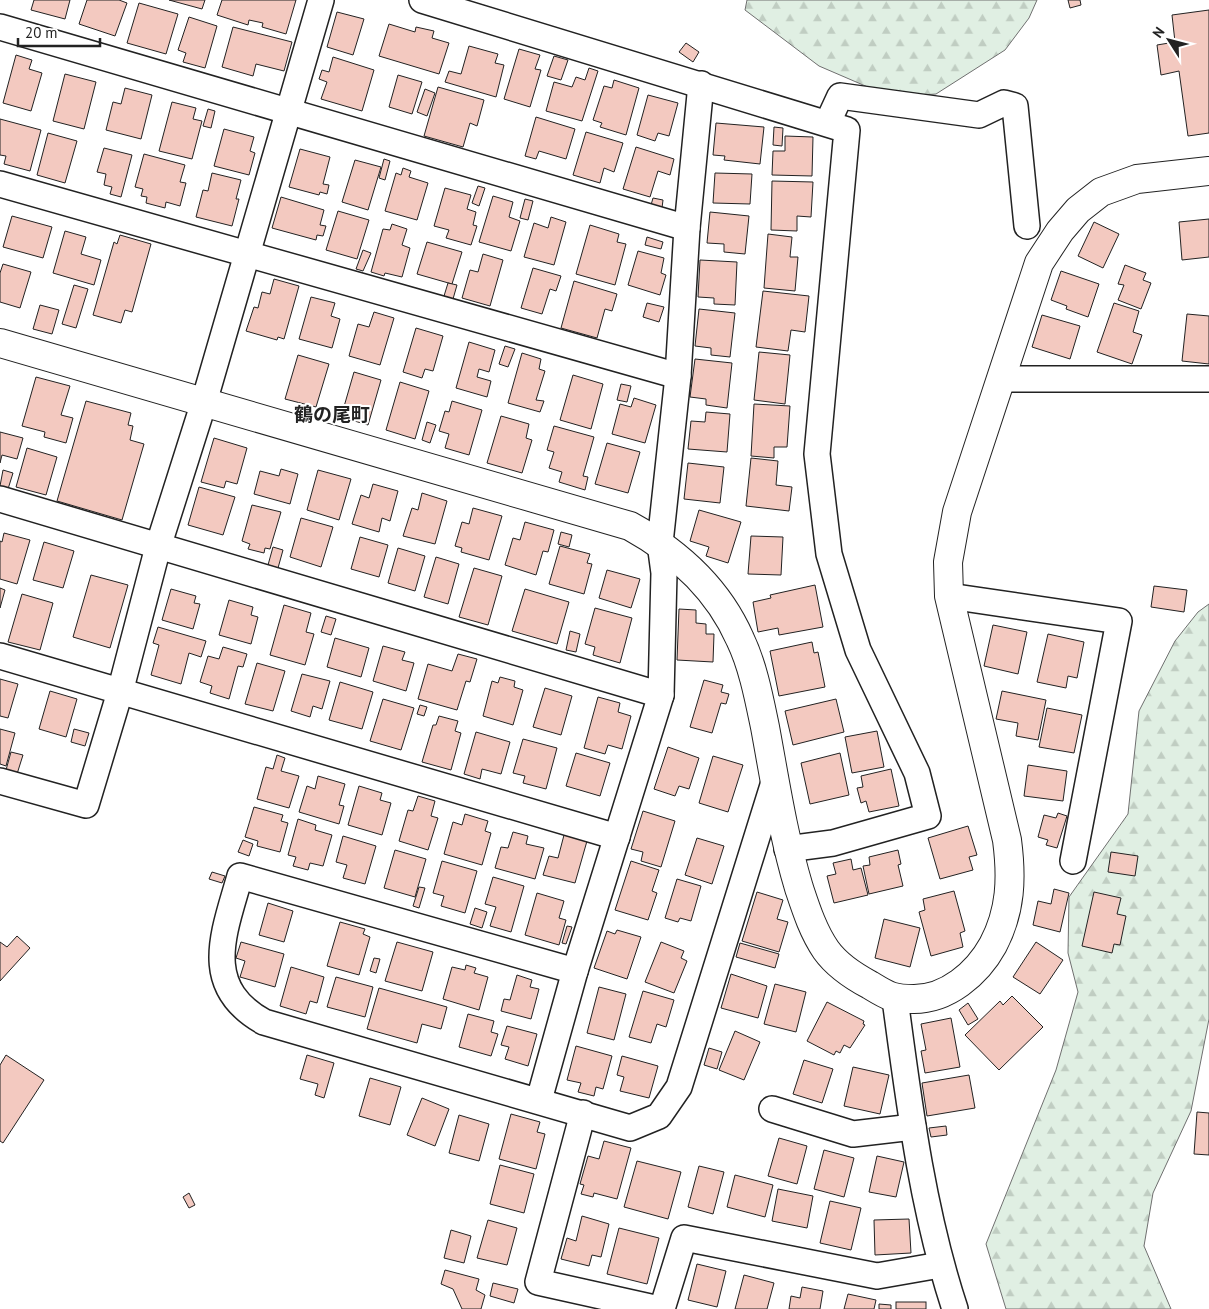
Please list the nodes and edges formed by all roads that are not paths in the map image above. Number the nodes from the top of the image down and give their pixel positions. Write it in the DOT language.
graph roads {
  1 [pos="321,0"];
  2 [pos="422,0"];
  3 [pos="0,27"];
  4 [pos="701,84"];
  5 [pos="290,112"];
  6 [pos="828,122"];
  7 [pos="1209,171"];
  8 [pos="0,184"];
  9 [pos="1026,226"];
  10 [pos="687,228"];
  11 [pos="245,255"];
  12 [pos="0,343"];
  13 [pos="678,376"];
  14 [pos="1001,379"];
  15 [pos="1209,379"];
  16 [pos="204,402"];
  17 [pos="0,499"];
  18 [pos="660,543"];
  19 [pos="158,547"];
  20 [pos="949,596"];
  21 [pos="0,656"];
  22 [pos="120,692"];
  23 [pos="661,695"];
  24 [pos="775,779"];
  25 [pos="0,781"];
  26 [pos="617,837"];
  27 [pos="787,849"];
  28 [pos="1073,861"];
  29 [pos="575,971"];
  30 [pos="895,999"];
  31 [pos="539,1100"];
  32 [pos="772,1109"];
  33 [pos="583,1113"];
  34 [pos="913,1127"];
  35 [pos="940,1265"];
  36 [pos="661,1309"];
  37 [pos="955,1309"];
  1 -- 5 [label="street"];
  2 -- 4 [label="street"];
  3 -- 5 [label="street"];
  4 -- 6 [label="street"];
  4 -- 10 [label="street"];
  5 -- 10 [label="street"];
  5 -- 11 [label="street"];
  6 -- 9 [label="street"];
  6 -- 27 [label="street"];
  7 -- 14 [label="street"];
  8 -- 11 [label="street"];
  10 -- 13 [label="street"];
  11 -- 13 [label="street"];
  11 -- 16 [label="street"];
  12 -- 16 [label="street"];
  13 -- 18 [label="street"];
  14 -- 15 [label="street"];
  14 -- 20 [label="street"];
  16 -- 18 [label="street"];
  16 -- 19 [label="street"];
  17 -- 19 [label="street"];
  18 -- 23 [label="street"];
  18 -- 24 [label="street"];
  19 -- 22 [label="street"];
  19 -- 23 [label="street"];
  20 -- 28 [label="street"];
  20 -- 30 [label="street"];
  21 -- 22 [label="street"];
  22 -- 25 [label="street"];
  22 -- 26 [label="street"];
  23 -- 26 [label="street"];
  24 -- 27 [label="street"];
  24 -- 33 [label="street"];
  26 -- 29 [label="street"];
  27 -- 30 [label="street"];
  29 -- 31 [label="street"];
  29 -- 31 [label="street"];
  30 -- 34 [label="street"];
  31 -- 33 [label="street"];
  32 -- 34 [label="street"];
  33 -- 36 [label="street"];
  34 -- 35 [label="street"];
  35 -- 36 [label="street"];
  35 -- 37 [label="street"];
}
